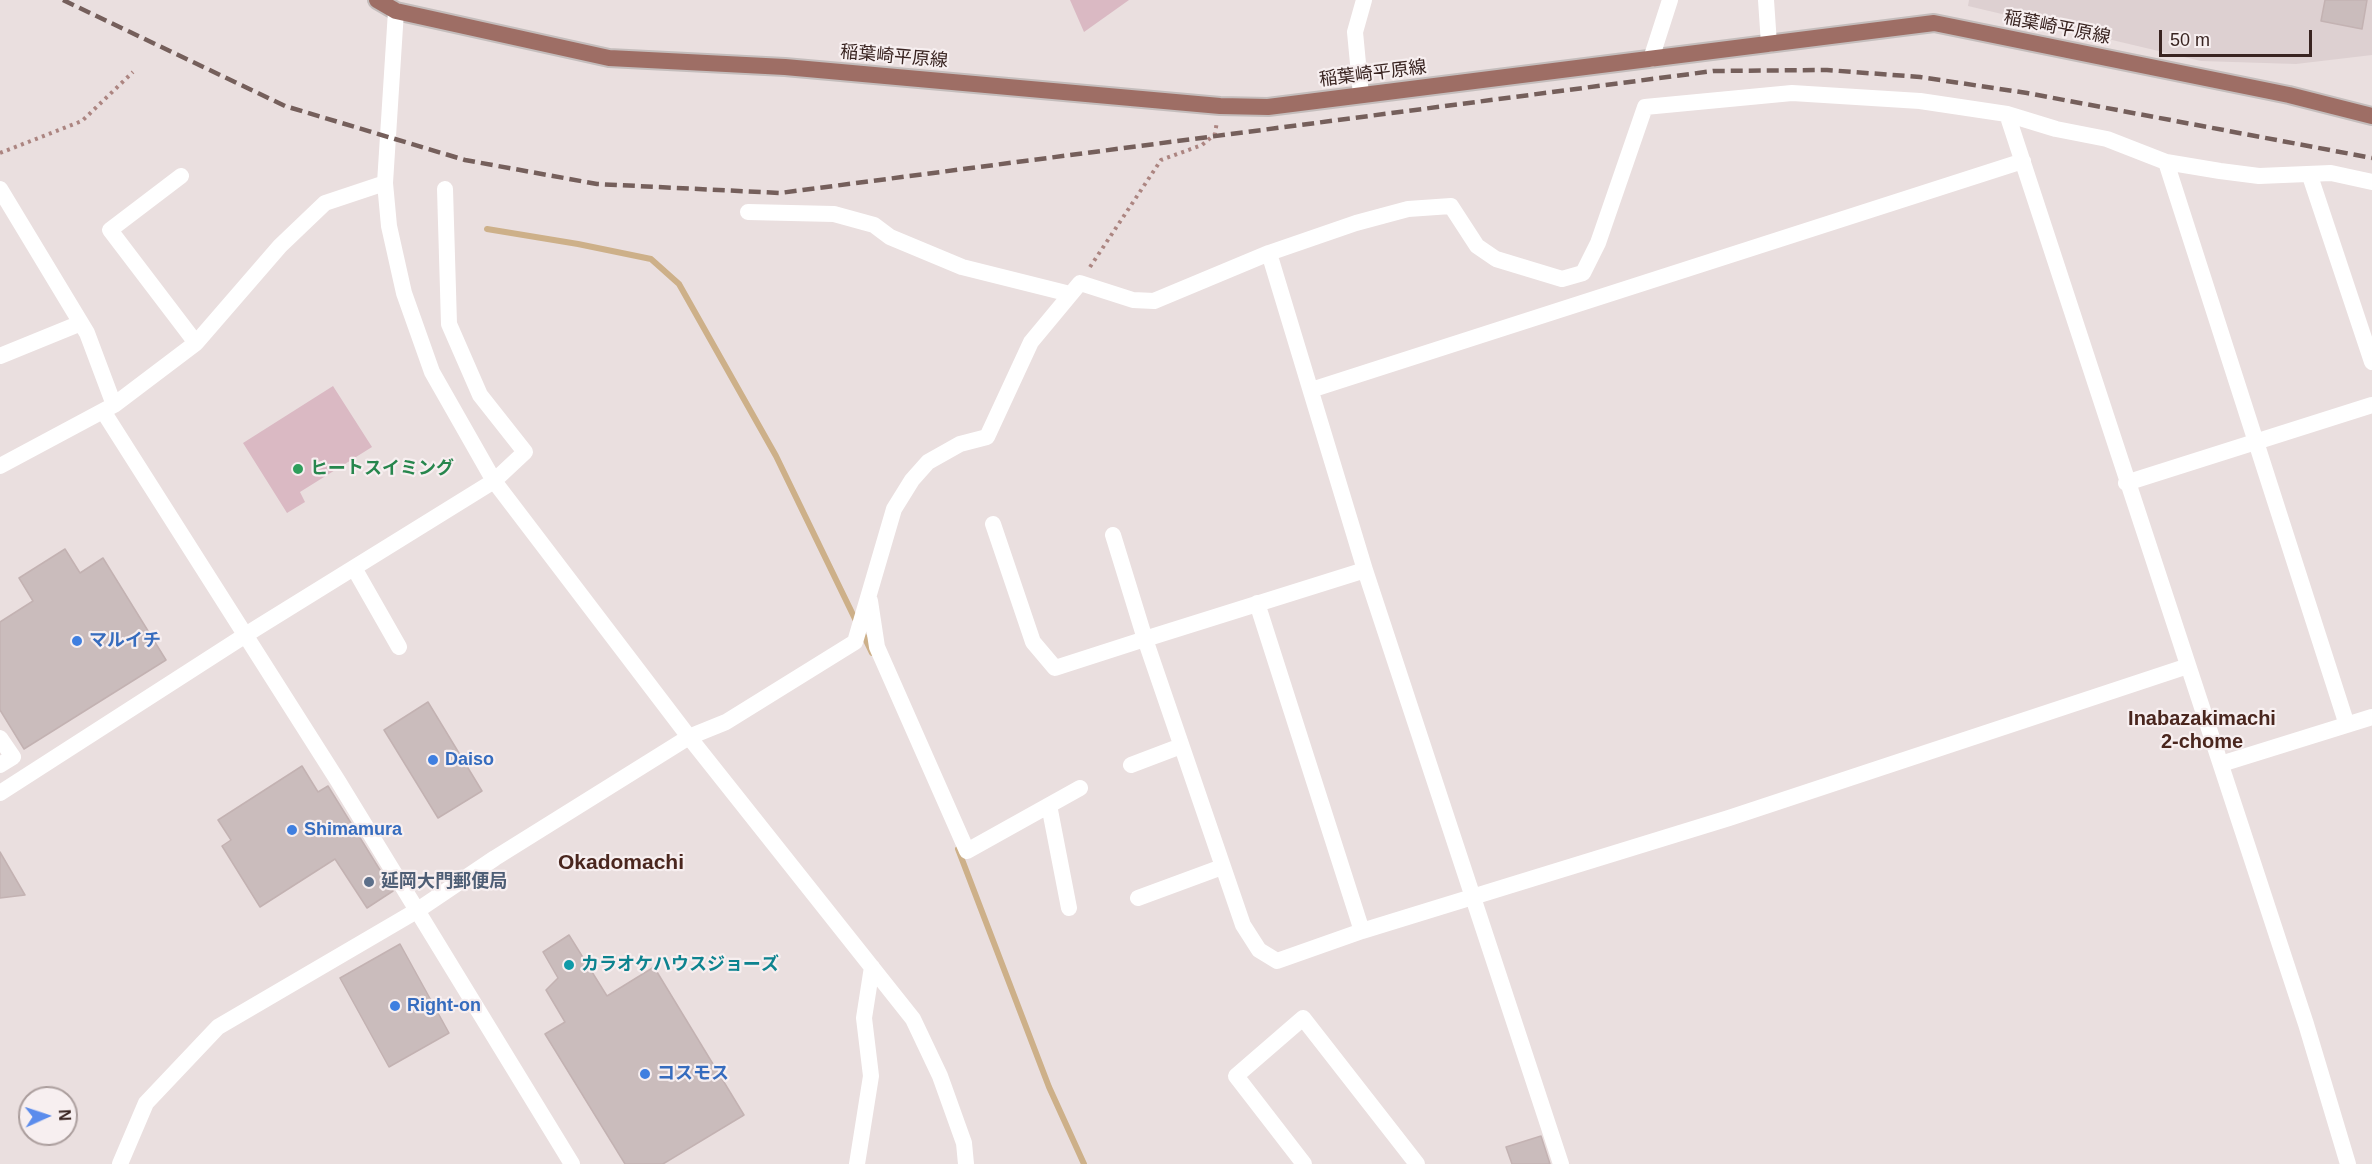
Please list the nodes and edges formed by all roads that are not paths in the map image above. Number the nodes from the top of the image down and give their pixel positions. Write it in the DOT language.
graph roads {
  1 [pos="377,0"];
  2 [pos="1364,0"];
  3 [pos="1670,0"];
  4 [pos="1766,0"];
  5 [pos="396,11"];
  6 [pos="1770,44"];
  7 [pos="1651,59"];
  8 [pos="1360,95"];
  9 [pos="2007,114"];
  10 [pos="2372,116"];
  11 [pos="2023,161"];
  12 [pos="2166,162"];
  13 [pos="181,176"];
  14 [pos="2310,176"];
  15 [pos="2372,182"];
  16 [pos="386,183"];
  17 [pos="0,189"];
  18 [pos="445,189"];
  19 [pos="748,212"];
  20 [pos="1269,253"];
  21 [pos="1075,288"];
  22 [pos="81,324"];
  23 [pos="196,343"];
  24 [pos="0,356"];
  25 [pos="2372,362"];
  26 [pos="1311,390"];
  27 [pos="2372,405"];
  28 [pos="109,408"];
  29 [pos="2256,444"];
  30 [pos="0,466"];
  31 [pos="494,481"];
  32 [pos="2126,483"];
  33 [pos="993,524"];
  34 [pos="1113,535"];
  35 [pos="354,568"];
  36 [pos="1365,570"];
  37 [pos="867,603"];
  38 [pos="1257,603"];
  39 [pos="246,637"];
  40 [pos="1145,639"];
  41 [pos="399,647"];
  42 [pos="2188,666"];
  43 [pos="2372,717"];
  44 [pos="2347,724"];
  45 [pos="0,738"];
  46 [pos="689,738"];
  47 [pos="1181,746"];
  48 [pos="2221,764"];
  49 [pos="0,765"];
  50 [pos="1131,765"];
  51 [pos="1080,788"];
  52 [pos="0,793"];
  53 [pos="1049,805"];
  54 [pos="1222,867"];
  55 [pos="1472,897"];
  56 [pos="1138,898"];
  57 [pos="1069,908"];
  58 [pos="418,910"];
  59 [pos="1362,931"];
  60 [pos="872,967"];
  61 [pos="120,1164"];
  62 [pos="572,1164"];
  63 [pos="857,1164"];
  64 [pos="966,1164"];
  65 [pos="1304,1164"];
  66 [pos="1417,1164"];
  67 [pos="1561,1164"];
  68 [pos="2348,1164"];
  1 -- 5 [label="main road, 稲葉崎平原線"];
  2 -- 8 [label="street"];
  3 -- 7 [label="street"];
  4 -- 6 [label="street"];
  5 -- 8 [label="main road, 稲葉崎平原線"];
  5 -- 16 [label="street"];
  6 -- 7 [label="main road, 稲葉崎平原線"];
  6 -- 10 [label="main road, 稲葉崎平原線"];
  7 -- 8 [label="main road, 稲葉崎平原線"];
  9 -- 11 [label="street"];
  9 -- 12 [label="street"];
  9 -- 20 [label="street"];
  11 -- 26 [label="street"];
  11 -- 32 [label="street"];
  12 -- 14 [label="street"];
  12 -- 29 [label="street"];
  13 -- 23 [label="street"];
  14 -- 15 [label="street"];
  14 -- 25 [label="street"];
  16 -- 23 [label="street"];
  16 -- 31 [label="street"];
  17 -- 22 [label="street"];
  18 -- 31 [label="street"];
  19 -- 21 [label="street"];
  20 -- 21 [label="street"];
  20 -- 26 [label="street"];
  21 -- 37 [label="street"];
  22 -- 24 [label="street"];
  22 -- 28 [label="street"];
  23 -- 28 [label="street"];
  26 -- 36 [label="street"];
  27 -- 29 [label="street"];
  28 -- 30 [label="street"];
  28 -- 39 [label="street"];
  29 -- 32 [label="street"];
  29 -- 44 [label="street"];
  31 -- 35 [label="street"];
  31 -- 46 [label="street"];
  32 -- 42 [label="street"];
  33 -- 40 [label="street"];
  34 -- 40 [label="street"];
  35 -- 39 [label="street"];
  35 -- 41 [label="street"];
  36 -- 38 [label="street"];
  36 -- 55 [label="street"];
  37 -- 46 [label="street"];
  37 -- 53 [label="street"];
  38 -- 40 [label="street"];
  38 -- 59 [label="street"];
  39 -- 52 [label="street"];
  39 -- 58 [label="street"];
  40 -- 47 [label="street"];
  42 -- 48 [label="street"];
  42 -- 55 [label="street"];
  43 -- 44 [label="street"];
  44 -- 48 [label="street"];
  45 -- 49 [label="street"];
  46 -- 58 [label="street"];
  46 -- 60 [label="street"];
  47 -- 50 [label="street"];
  47 -- 54 [label="street"];
  48 -- 68 [label="street"];
  51 -- 53 [label="street"];
  53 -- 57 [label="street"];
  54 -- 56 [label="street"];
  54 -- 59 [label="street"];
  55 -- 59 [label="street"];
  55 -- 67 [label="street"];
  58 -- 61 [label="street"];
  58 -- 62 [label="street"];
  60 -- 63 [label="street"];
  60 -- 64 [label="street"];
  65 -- 66 [label="street"];
}
